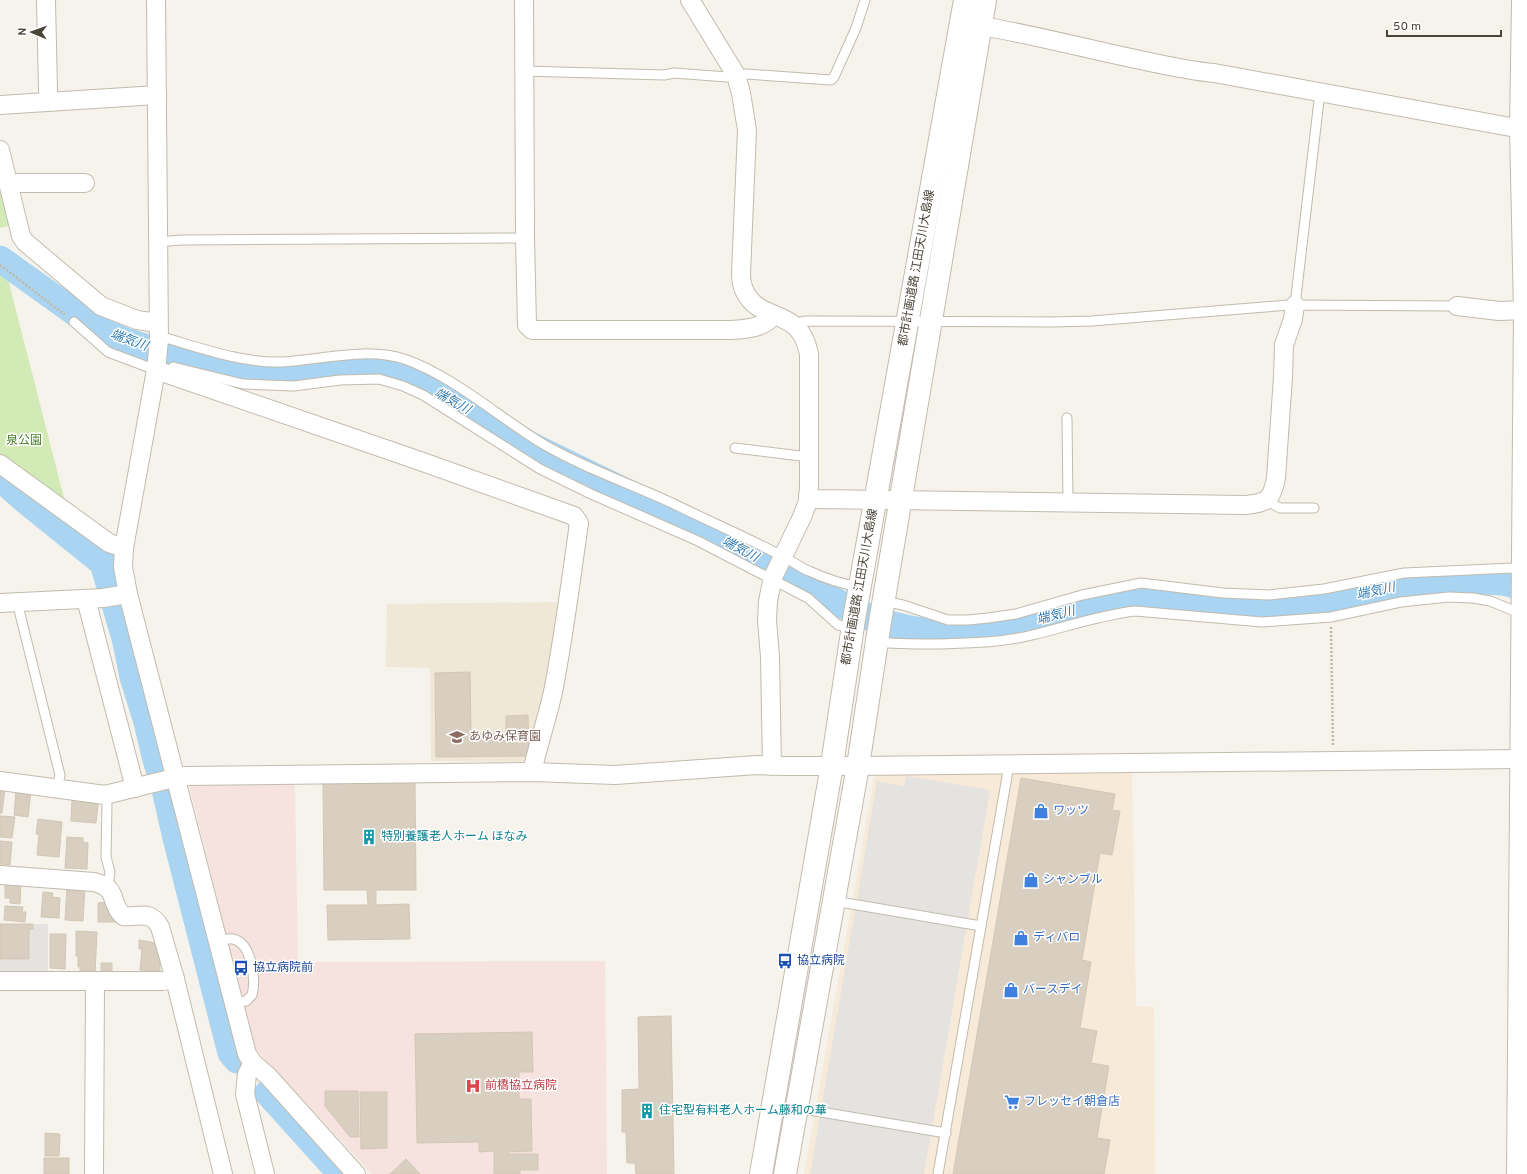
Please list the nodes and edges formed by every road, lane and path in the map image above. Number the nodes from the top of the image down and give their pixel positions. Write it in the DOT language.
graph roads {
  1 [pos="46,0"];
  2 [pos="156,0"];
  3 [pos="524,0"];
  4 [pos="690,0"];
  5 [pos="865,0"];
  6 [pos="965,0"];
  7 [pos="985,0"];
  8 [pos="1523,0"];
  9 [pos="981,26"];
  10 [pos="524,71"];
  11 [pos="736,75"];
  12 [pos="1320,92"];
  13 [pos="157,95"];
  14 [pos="49,102"];
  15 [pos="0,105"];
  16 [pos="1524,130"];
  17 [pos="0,150"];
  18 [pos="8,183"];
  19 [pos="85,183"];
  20 [pos="525,238"];
  21 [pos="158,242"];
  22 [pos="0,265"];
  23 [pos="1295,305"];
  24 [pos="1457,306"];
  25 [pos="1526,310"];
  26 [pos="774,315"];
  27 [pos="907,321"];
  28 [pos="931,321"];
  29 [pos="74,322"];
  30 [pos="797,327"];
  31 [pos="158,333"];
  32 [pos="159,368"];
  33 [pos="1067,418"];
  34 [pos="735,448"];
  35 [pos="809,457"];
  36 [pos="1525,463"];
  37 [pos="0,464"];
  38 [pos="808,497"];
  39 [pos="875,499"];
  40 [pos="900,500"];
  41 [pos="1267,501"];
  42 [pos="1068,502"];
  43 [pos="1314,508"];
  44 [pos="124,548"];
  45 [pos="782,558"];
  46 [pos="1524,573"];
  47 [pos="773,579"];
  48 [pos="859,590"];
  49 [pos="108,597"];
  50 [pos="18,602"];
  51 [pos="883,602"];
  52 [pos="0,603"];
  53 [pos="1524,614"];
  54 [pos="1331,617"];
  55 [pos="853,623"];
  56 [pos="878,635"];
  57 [pos="1524,759"];
  58 [pos="1333,762"];
  59 [pos="832,765"];
  60 [pos="1009,765"];
  61 [pos="772,766"];
  62 [pos="858,766"];
  63 [pos="532,772"];
  64 [pos="168,779"];
  65 [pos="0,781"];
  66 [pos="135,788"];
  67 [pos="57,790"];
  68 [pos="106,795"];
  69 [pos="0,875"];
  70 [pos="108,888"];
  71 [pos="834,901"];
  72 [pos="981,926"];
  73 [pos="224,940"];
  74 [pos="175,979"];
  75 [pos="0,981"];
  76 [pos="95,982"];
  77 [pos="240,1002"];
  78 [pos="253,1063"];
  79 [pos="797,1108"];
  80 [pos="946,1133"];
  81 [pos="94,1174"];
  82 [pos="222,1174"];
  83 [pos="265,1174"];
  84 [pos="356,1174"];
  85 [pos="761,1174"];
  86 [pos="785,1174"];
  87 [pos="938,1174"];
  88 [pos="1518,1174"];
  1 -- 14 [label="street"];
  2 -- 13 [label="street"];
  3 -- 10 [label="street"];
  4 -- 11 [label="street"];
  5 -- 11 [label="lane"];
  6 -- 27 [label="street, 都市計画道路 江田天川大島線"];
  7 -- 9 [label="street, 都市計画道路 江田天川大島線"];
  8 -- 16 [label="street"];
  9 -- 12 [label="street"];
  9 -- 28 [label="street, 都市計画道路 江田天川大島線"];
  10 -- 11 [label="lane"];
  10 -- 20 [label="street"];
  11 -- 26 [label="street"];
  12 -- 16 [label="street"];
  12 -- 23 [label="lane"];
  13 -- 14 [label="street"];
  13 -- 21 [label="street"];
  14 -- 15 [label="street"];
  16 -- 25 [label="street"];
  17 -- 18 [label="street"];
  18 -- 19 [label="street"];
  18 -- 31 [label="street"];
  20 -- 21 [label="lane"];
  20 -- 26 [label="street"];
  21 -- 31 [label="street"];
  22 -- 29 [label="path"];
  23 -- 24 [label="lane"];
  23 -- 28 [label="lane"];
  23 -- 41 [label="street"];
  24 -- 25 [label="street"];
  25 -- 36 [label="street"];
  26 -- 30 [label="street"];
  27 -- 28 [label="lane"];
  27 -- 30 [label="lane"];
  27 -- 39 [label="street, 都市計画道路 江田天川大島線"];
  28 -- 40 [label="street, 都市計画道路 江田天川大島線"];
  29 -- 32 [label="lane"];
  30 -- 35 [label="street"];
  31 -- 32 [label="street"];
  31 -- 45 [label="lane"];
  32 -- 44 [label="street"];
  32 -- 47 [label="lane"];
  32 -- 63 [label="street"];
  33 -- 42 [label="lane"];
  34 -- 35 [label="lane"];
  35 -- 38 [label="street"];
  36 -- 46 [label="street"];
  37 -- 44 [label="street"];
  38 -- 39 [label="street"];
  38 -- 45 [label="street"];
  39 -- 40 [label="street"];
  39 -- 48 [label="street, 都市計画道路 江田天川大島線"];
  40 -- 42 [label="street"];
  40 -- 51 [label="street, 都市計画道路 江田天川大島線"];
  41 -- 42 [label="street"];
  41 -- 43 [label="lane"];
  44 -- 49 [label="street"];
  45 -- 47 [label="street"];
  45 -- 48 [label="lane"];
  46 -- 51 [label="lane"];
  46 -- 53 [label="street"];
  47 -- 55 [label="lane"];
  47 -- 61 [label="street"];
  48 -- 55 [label="street, 都市計画道路 江田天川大島線"];
  49 -- 50 [label="street"];
  49 -- 64 [label="street"];
  49 -- 66 [label="street"];
  50 -- 52 [label="street"];
  50 -- 67 [label="lane"];
  51 -- 56 [label="street, 都市計画道路 江田天川大島線"];
  53 -- 54 [label="lane"];
  53 -- 57 [label="street"];
  54 -- 56 [label="lane"];
  54 -- 58 [label="path"];
  55 -- 59 [label="street, 都市計画道路 江田天川大島線"];
  56 -- 62 [label="street, 都市計画道路 江田天川大島線"];
  57 -- 58 [label="street"];
  57 -- 88 [label="street"];
  58 -- 60 [label="street"];
  59 -- 61 [label="street"];
  59 -- 62 [label="street"];
  59 -- 85 [label="street, 都市計画道路 江田天川大島線"];
  60 -- 62 [label="street"];
  60 -- 72 [label="lane"];
  61 -- 63 [label="street"];
  62 -- 71 [label="street, 都市計画道路 江田天川大島線"];
  63 -- 64 [label="street"];
  64 -- 66 [label="street"];
  64 -- 73 [label="street"];
  65 -- 67 [label="street"];
  66 -- 68 [label="street"];
  67 -- 68 [label="street"];
  68 -- 70 [label="lane"];
  69 -- 70 [label="street"];
  70 -- 74 [label="street"];
  71 -- 72 [label="lane"];
  71 -- 79 [label="street, 都市計画道路 江田天川大島線"];
  72 -- 80 [label="lane"];
  73 -- 77 [label="street"];
  73 -- 77 [label="lane"];
  74 -- 76 [label="street"];
  74 -- 82 [label="street"];
  75 -- 76 [label="street"];
  76 -- 81 [label="street"];
  77 -- 78 [label="street"];
  78 -- 83 [label="street"];
  78 -- 84 [label="street"];
  79 -- 80 [label="lane"];
  79 -- 86 [label="street, 都市計画道路 江田天川大島線"];
  80 -- 87 [label="lane"];
}
